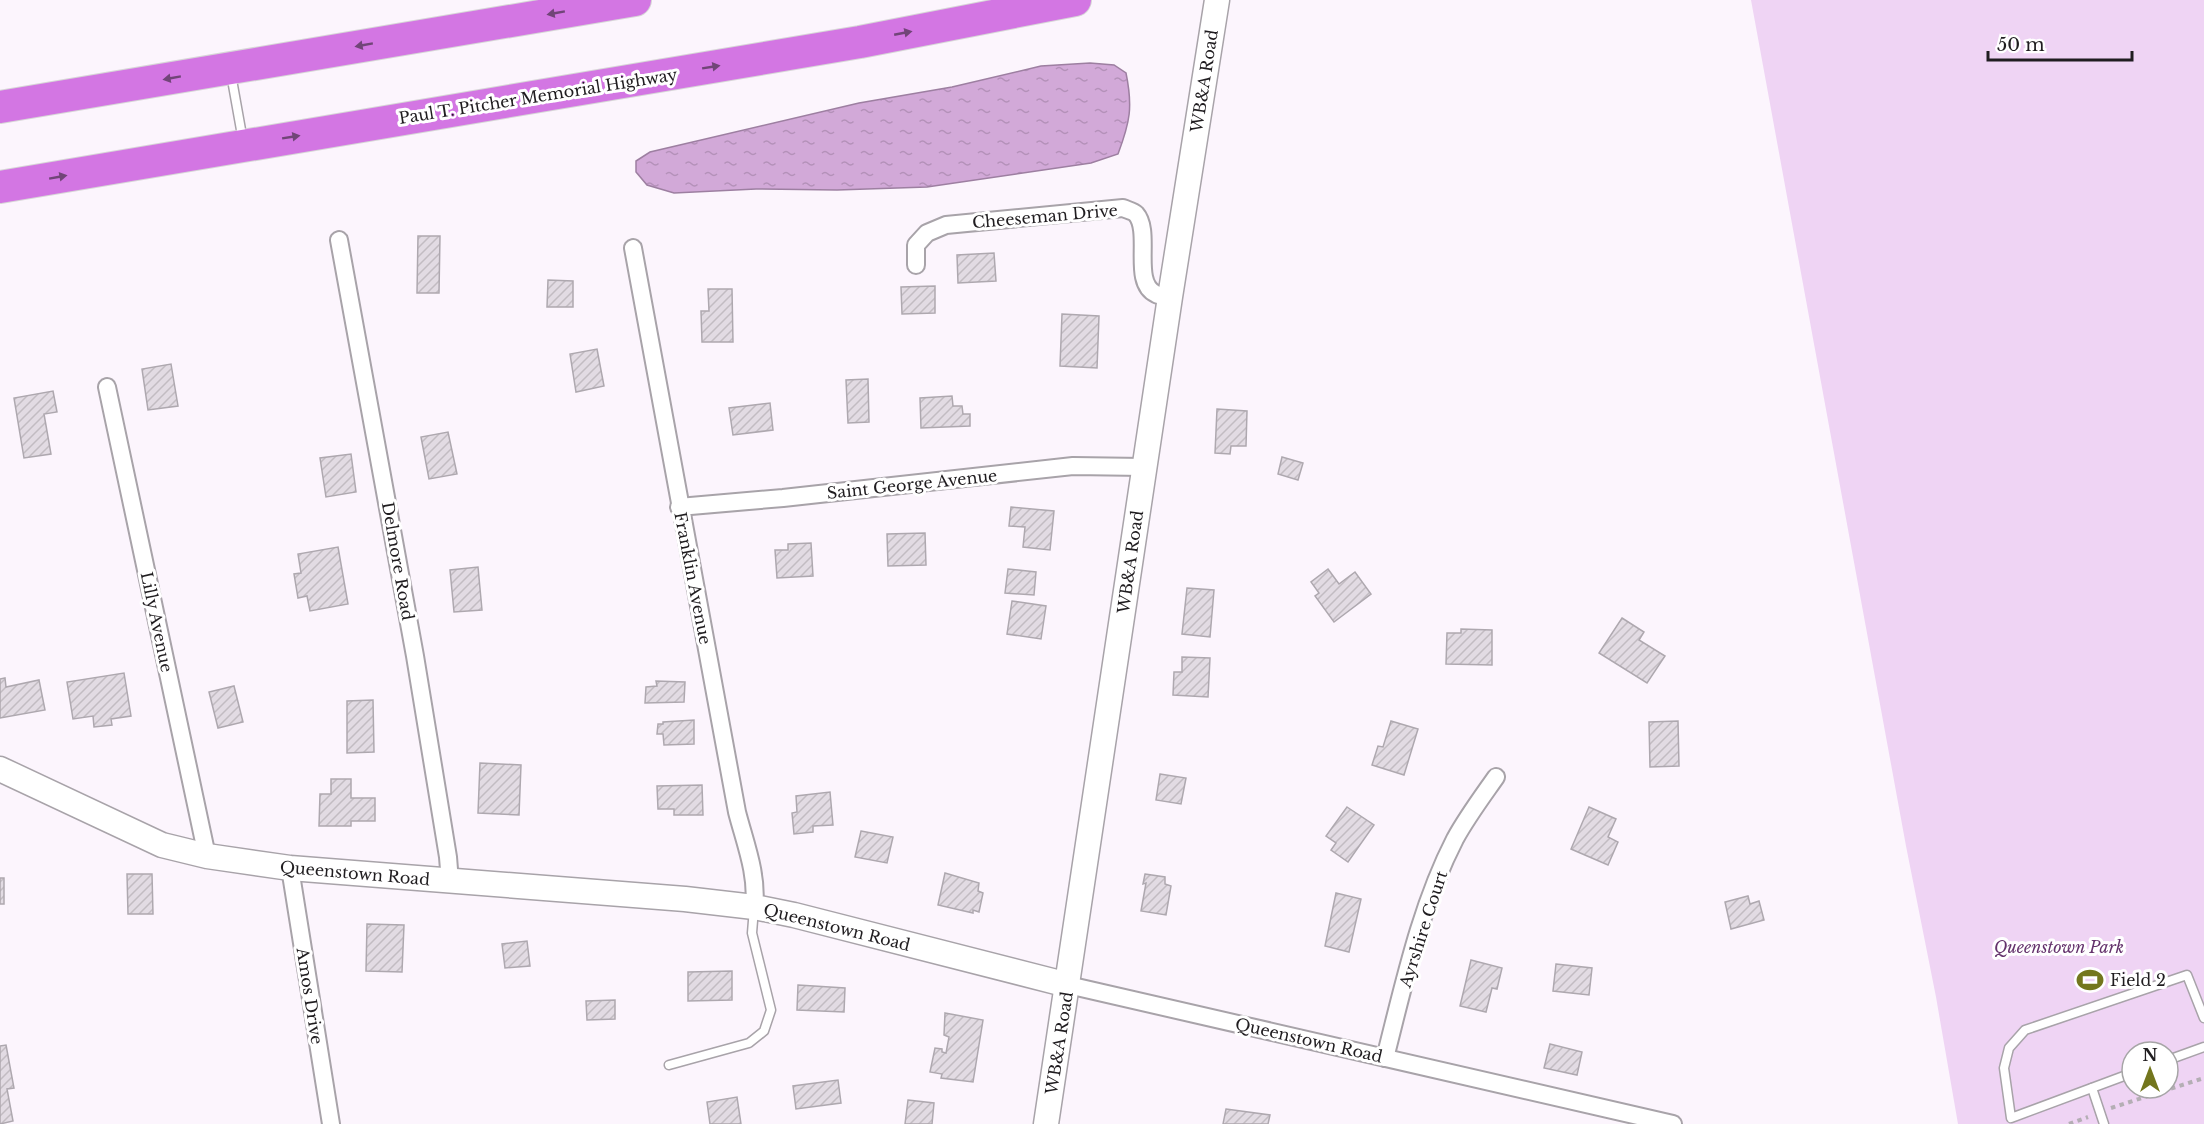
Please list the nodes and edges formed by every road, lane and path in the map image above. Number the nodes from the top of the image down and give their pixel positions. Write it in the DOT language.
graph roads {
  1 [pos="635,0"];
  2 [pos="1075,0"];
  3 [pos="1217,0"];
  4 [pos="230,68"];
  5 [pos="0,107"];
  6 [pos="243,145"];
  7 [pos="0,187"];
  8 [pos="339,240"];
  9 [pos="633,248"];
  10 [pos="916,265"];
  11 [pos="1170,297"];
  12 [pos="107,387"];
  13 [pos="1144,467"];
  14 [pos="680,507"];
  15 [pos="0,769"];
  16 [pos="1496,777"];
  17 [pos="207,856"];
  18 [pos="290,868"];
  19 [pos="450,882"];
  20 [pos="754,907"];
  21 [pos="1068,985"];
  22 [pos="2204,1018"];
  23 [pos="2204,1047"];
  24 [pos="2180,1056"];
  25 [pos="1385,1058"];
  26 [pos="669,1065"];
  27 [pos="2120,1078"];
  28 [pos="2204,1078"];
  29 [pos="2092,1088"];
  30 [pos="2100,1112"];
  31 [pos="2087,1116"];
  32 [pos="331,1124"];
  33 [pos="1046,1124"];
  34 [pos="1673,1124"];
  35 [pos="2069,1124"];
  36 [pos="2090,1124"];
  37 [pos="2104,1124"];
  1 -- 4 [label="highway, one-way"];
  6 -- 2 [label="highway, Paul T. Pitcher Memorial Highway, one-way"];
  3 -- 11 [label="street, WB&A Road"];
  4 -- 5 [label="highway, one-way"];
  4 -- 6 [label="lane"];
  7 -- 6 [label="highway, Paul T. Pitcher Memorial Highway, one-way"];
  8 -- 19 [label="street, Delmore Road"];
  9 -- 14 [label="street, Franklin Avenue"];
  10 -- 11 [label="street, Cheeseman Drive"];
  11 -- 13 [label="street, WB&A Road"];
  12 -- 17 [label="street, Lilly Avenue"];
  13 -- 14 [label="street, Saint George Avenue"];
  13 -- 21 [label="street, WB&A Road"];
  14 -- 20 [label="street, Franklin Avenue"];
  15 -- 17 [label="street, Queenstown Road"];
  16 -- 25 [label="street, Ayrshire Court"];
  17 -- 18 [label="street, Queenstown Road"];
  18 -- 19 [label="street, Queenstown Road"];
  18 -- 32 [label="street, Amos Drive"];
  19 -- 20 [label="street, Queenstown Road"];
  20 -- 21 [label="street, Queenstown Road"];
  20 -- 26 [label="lane"];
  21 -- 25 [label="street, Queenstown Road"];
  21 -- 33 [label="street, WB&A Road"];
  22 -- 29 [label="lane"];
  23 -- 24 [label="lane"];
  25 -- 34 [label="street, Queenstown Road"];
  27 -- 29 [label="lane"];
  28 -- 30 [label="path"];
  29 -- 30 [label="lane"];
  30 -- 31 [label="path"];
  30 -- 37 [label="lane"];
  31 -- 35 [label="path"];
  31 -- 36 [label="path"];
}
